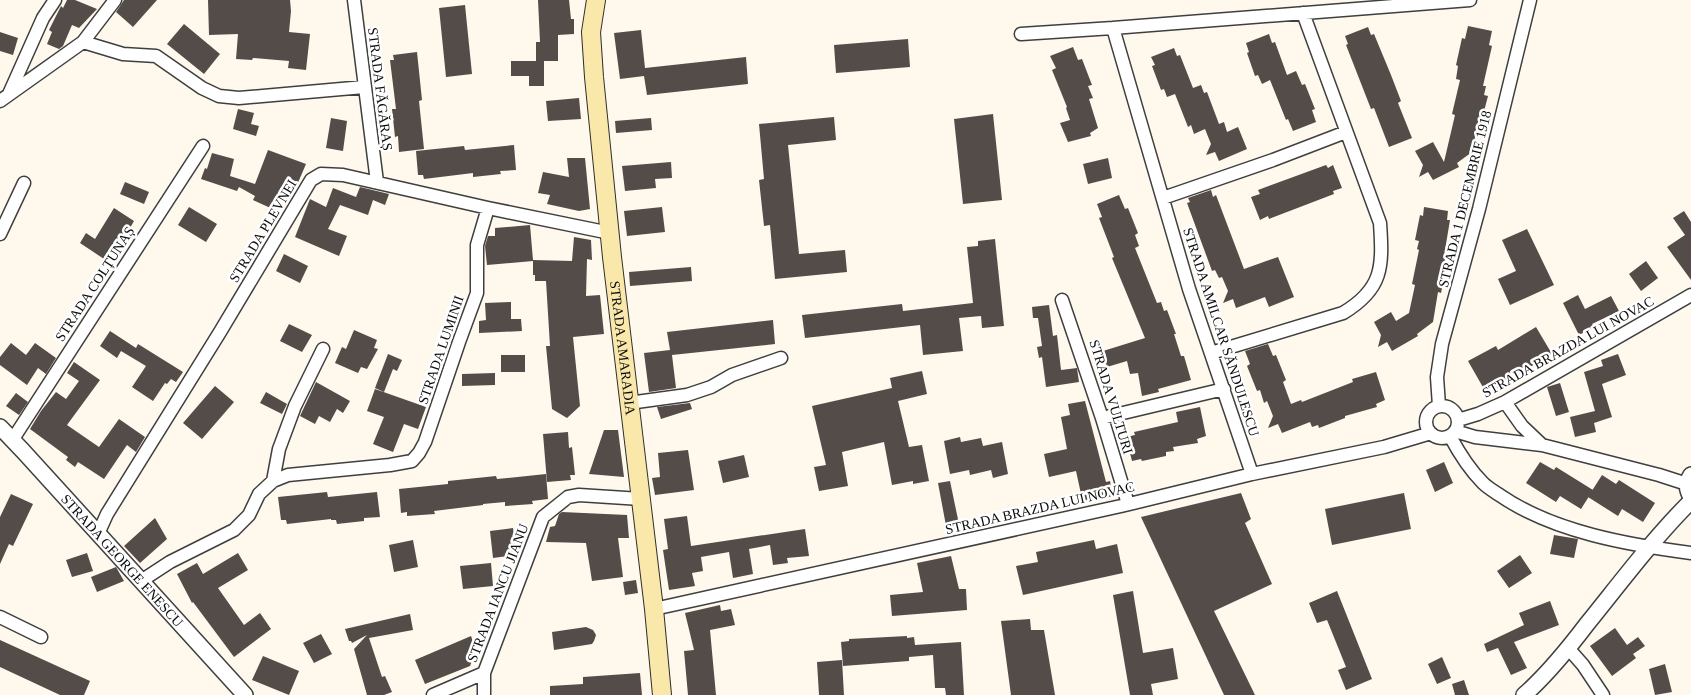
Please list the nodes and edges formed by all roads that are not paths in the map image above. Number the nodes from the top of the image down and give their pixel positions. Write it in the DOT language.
graph roads {
  1 [pos="55,0"];
  2 [pos="115,0"];
  3 [pos="354,0"];
  4 [pos="596,0"];
  5 [pos="1470,0"];
  6 [pos="1530,0"];
  7 [pos="1303,13"];
  8 [pos="1113,28"];
  9 [pos="1021,34"];
  10 [pos="83,42"];
  11 [pos="364,87"];
  12 [pos="4,98"];
  13 [pos="1346,132"];
  14 [pos="203,146"];
  15 [pos="376,182"];
  16 [pos="24,183"];
  17 [pos="1163,198"];
  18 [pos="488,208"];
  19 [pos="610,233"];
  20 [pos="0,234"];
  21 [pos="1691,295"];
  22 [pos="1062,300"];
  23 [pos="323,350"];
  24 [pos="1211,353"];
  25 [pos="782,358"];
  26 [pos="1224,389"];
  27 [pos="1505,402"];
  28 [pos="629,404"];
  29 [pos="1439,406"];
  30 [pos="1102,418"];
  31 [pos="0,427"];
  32 [pos="1455,429"];
  33 [pos="1431,433"];
  34 [pos="12,439"];
  35 [pos="1542,445"];
  36 [pos="1252,474"];
  37 [pos="273,481"];
  38 [pos="1690,485"];
  39 [pos="641,499"];
  40 [pos="1691,501"];
  41 [pos="1128,504"];
  42 [pos="98,534"];
  43 [pos="1649,547"];
  44 [pos="1691,553"];
  45 [pos="141,581"];
  46 [pos="654,609"];
  47 [pos="0,618"];
  48 [pos="41,637"];
  49 [pos="1568,648"];
  50 [pos="484,673"];
  51 [pos="245,695"];
  52 [pos="434,695"];
  53 [pos="484,695"];
  54 [pos="662,695"];
  55 [pos="1524,695"];
  56 [pos="1603,695"];
  1 -- 12 [label="street"];
  2 -- 10 [label="street"];
  3 -- 11 [label="street, STRADA FĂGĂRAȘ"];
  4 -- 19 [label="main road, STRADA AMARADIA"];
  5 -- 7 [label="street"];
  6 -- 29 [label="street, STRADA 1 DECEMBRIE 1918"];
  7 -- 8 [label="street"];
  7 -- 13 [label="street"];
  8 -- 9 [label="street"];
  8 -- 17 [label="street, STRADA AMILCAR SĂNDULESCU"];
  10 -- 11 [label="street"];
  10 -- 12 [label="street"];
  11 -- 15 [label="street, STRADA FĂGĂRAȘ"];
  13 -- 17 [label="street"];
  13 -- 24 [label="street"];
  14 -- 34 [label="street, STRADA COLȚUNAȘ"];
  15 -- 18 [label="street, STRADA PLEVNEI"];
  15 -- 42 [label="street, STRADA PLEVNEI"];
  16 -- 20 [label="street"];
  17 -- 24 [label="street, STRADA AMILCAR SĂNDULESCU"];
  18 -- 19 [label="street, STRADA PLEVNEI"];
  18 -- 37 [label="street, STRADA LUMINII"];
  19 -- 28 [label="main road, STRADA AMARADIA"];
  21 -- 27 [label="street, STRADA BRAZDA LUI NOVAC"];
  22 -- 30 [label="street, STRADA VULTURI"];
  23 -- 37 [label="street"];
  24 -- 26 [label="street, STRADA AMILCAR SĂNDULESCU"];
  25 -- 28 [label="street"];
  26 -- 30 [label="street"];
  26 -- 36 [label="street, STRADA AMILCAR SĂNDULESCU"];
  27 -- 32 [label="street, STRADA BRAZDA LUI NOVAC"];
  27 -- 35 [label="street"];
  28 -- 39 [label="main road, STRADA AMARADIA"];
  29 -- 32 [label="street"];
  29 -- 33 [label="street"];
  30 -- 41 [label="street, STRADA VULTURI"];
  31 -- 34 [label="street, STRADA GEORGE ENESCU"];
  32 -- 33 [label="street"];
  32 -- 35 [label="street"];
  32 -- 43 [label="street"];
  33 -- 36 [label="street, STRADA BRAZDA LUI NOVAC"];
  34 -- 42 [label="street, STRADA GEORGE ENESCU"];
  35 -- 38 [label="street"];
  36 -- 41 [label="street, STRADA BRAZDA LUI NOVAC"];
  37 -- 45 [label="street"];
  39 -- 46 [label="main road, STRADA AMARADIA"];
  39 -- 50 [label="street, STRADA IANCU JIANU"];
  40 -- 43 [label="street"];
  41 -- 46 [label="street, STRADA BRAZDA LUI NOVAC"];
  42 -- 45 [label="street, STRADA GEORGE ENESCU"];
  43 -- 44 [label="street"];
  43 -- 49 [label="street"];
  45 -- 51 [label="street, STRADA GEORGE ENESCU"];
  46 -- 54 [label="main road, STRADA AMARADIA"];
  47 -- 48 [label="street"];
  49 -- 55 [label="street"];
  49 -- 56 [label="street"];
  50 -- 52 [label="street"];
  50 -- 53 [label="street, STRADA IANCU JIANU"];
}
